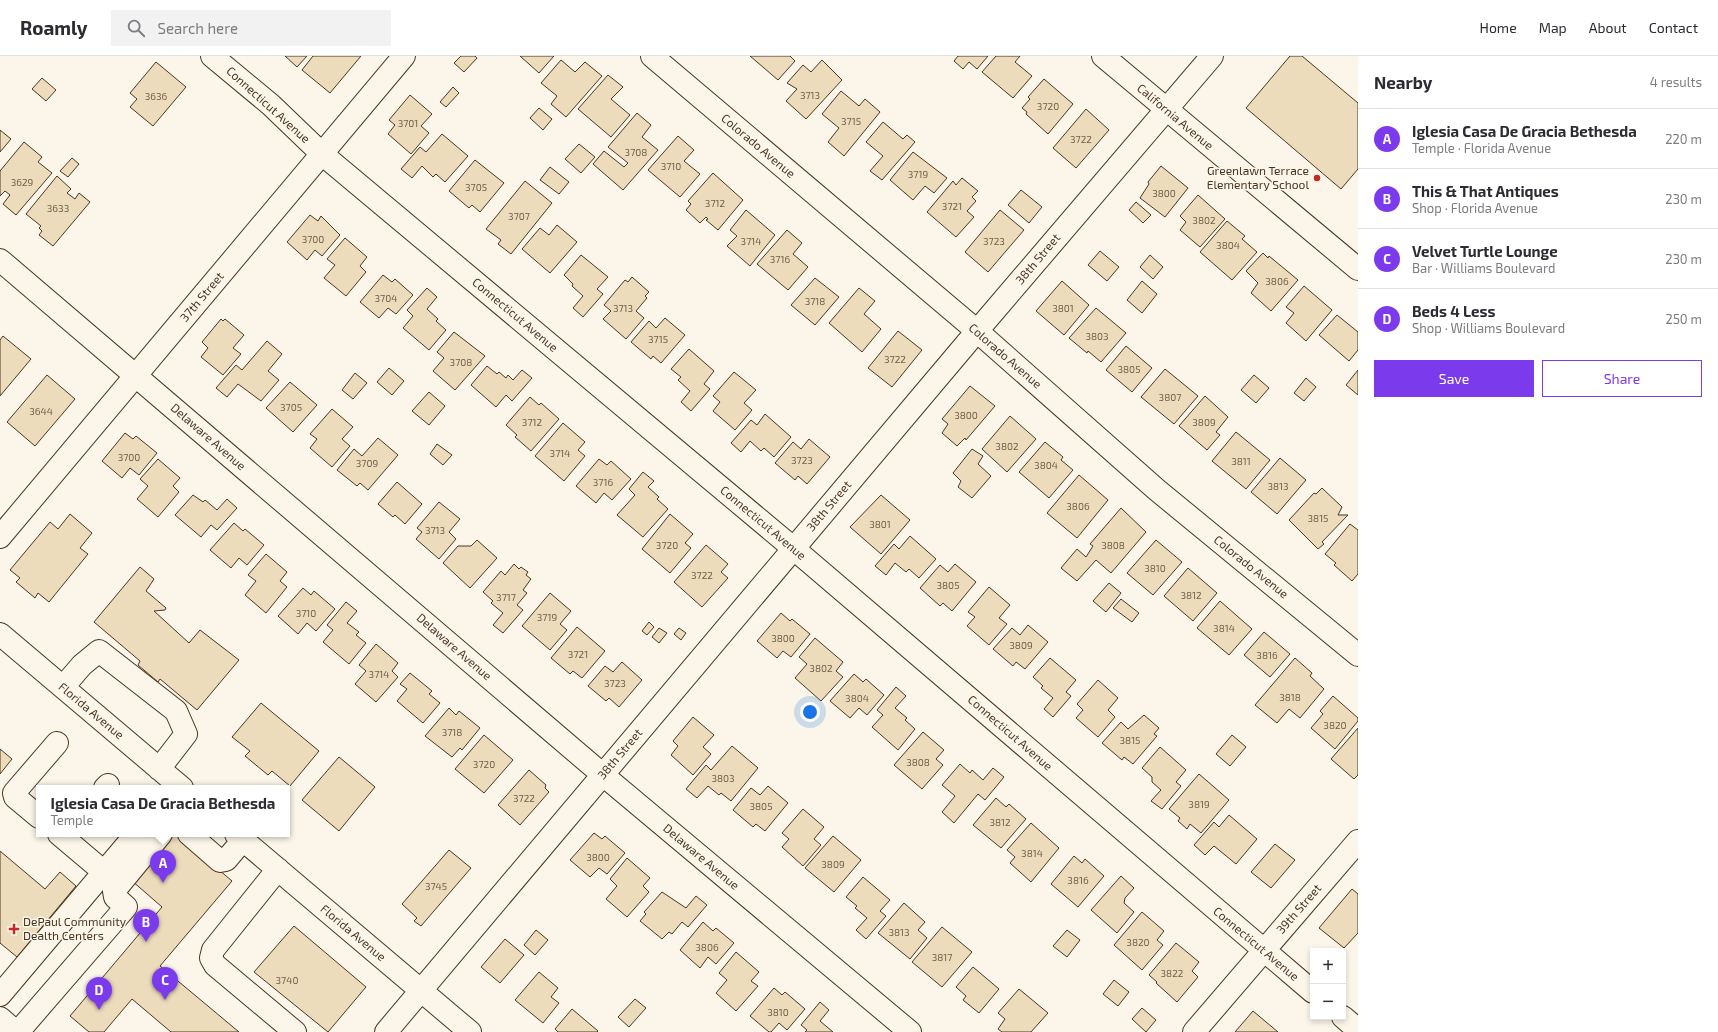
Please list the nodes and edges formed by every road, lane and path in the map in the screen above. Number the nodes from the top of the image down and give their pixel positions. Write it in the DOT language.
graph roads {
  1 [pos="212,56"];
  2 [pos="404,56"];
  3 [pos="652,56"];
  4 [pos="1103,56"];
  5 [pos="1212,56"];
  6 [pos="1166,109"];
  7 [pos="322,154"];
  8 [pos="0,260"];
  9 [pos="1358,269"];
  10 [pos="977,331"];
  11 [pos="136,376"];
  12 [pos="0,537"];
  13 [pos="793,548"];
  14 [pos="0,634"];
  15 [pos="1358,655"];
  16 [pos="63,687"];
  17 [pos="57,743"];
  18 [pos="160,769"];
  19 [pos="603,775"];
  20 [pos="177,785"];
  21 [pos="36,814"];
  22 [pos="65,837"];
  23 [pos="133,837"];
  24 [pos="159,837"];
  25 [pos="197,837"];
  26 [pos="240,837"];
  27 [pos="1358,841"];
  28 [pos="278,870"];
  29 [pos="104,872"];
  30 [pos="1264,950"];
  31 [pos="1310,989"];
  32 [pos="421,991"];
  33 [pos="0,995"];
  34 [pos="0,1018"];
  35 [pos="1346,1020"];
  36 [pos="1358,1030"];
  37 [pos="17,1032"];
  38 [pos="295,1032"];
  39 [pos="386,1032"];
  40 [pos="470,1032"];
  41 [pos="910,1032"];
  42 [pos="1194,1032"];
  1 -- 7 [label="street, Connecticut Avenue"];
  2 -- 7 [label="street, 37th Street"];
  3 -- 10 [label="street, Colorado Avenue"];
  4 -- 6 [label="street, California Avenue"];
  5 -- 6 [label="street, 38th Street"];
  6 -- 9 [label="street, California Avenue"];
  6 -- 10 [label="street, 38th Street"];
  7 -- 11 [label="street, 37th Street"];
  7 -- 13 [label="street, Connecticut Avenue"];
  8 -- 11 [label="street, Delaware Avenue"];
  10 -- 13 [label="street, 38th Street"];
  10 -- 15 [label="street, Colorado Avenue"];
  11 -- 12 [label="street, 37th Street"];
  11 -- 19 [label="street, Delaware Avenue"];
  13 -- 19 [label="street, 38th Street"];
  13 -- 30 [label="street, Connecticut Avenue"];
  14 -- 16 [label="street, Florida Avenue"];
  16 -- 18 [label="street, Florida Avenue"];
  16 -- 18 [label="street"];
  17 -- 21 [label="street"];
  18 -- 20 [label="street, Florida Avenue"];
  19 -- 32 [label="street, 38th Street"];
  19 -- 41 [label="street, Delaware Avenue"];
  22 -- 29 [label="street"];
  23 -- 29 [label="street"];
  24 -- 37 [label="street"];
  25 -- 26 [label="street"];
  26 -- 28 [label="street, Florida Avenue"];
  27 -- 30 [label="street, 39th Street"];
  28 -- 32 [label="street, Florida Avenue"];
  28 -- 38 [label="street"];
  29 -- 33 [label="street"];
  30 -- 31 [label="street, Connecticut Avenue"];
  30 -- 42 [label="street, 39th Street"];
  32 -- 39 [label="street, 38th Street"];
  32 -- 40 [label="street, Florida Avenue"];
  34 -- 37 [label="street"];
  35 -- 36 [label="street"];
}
